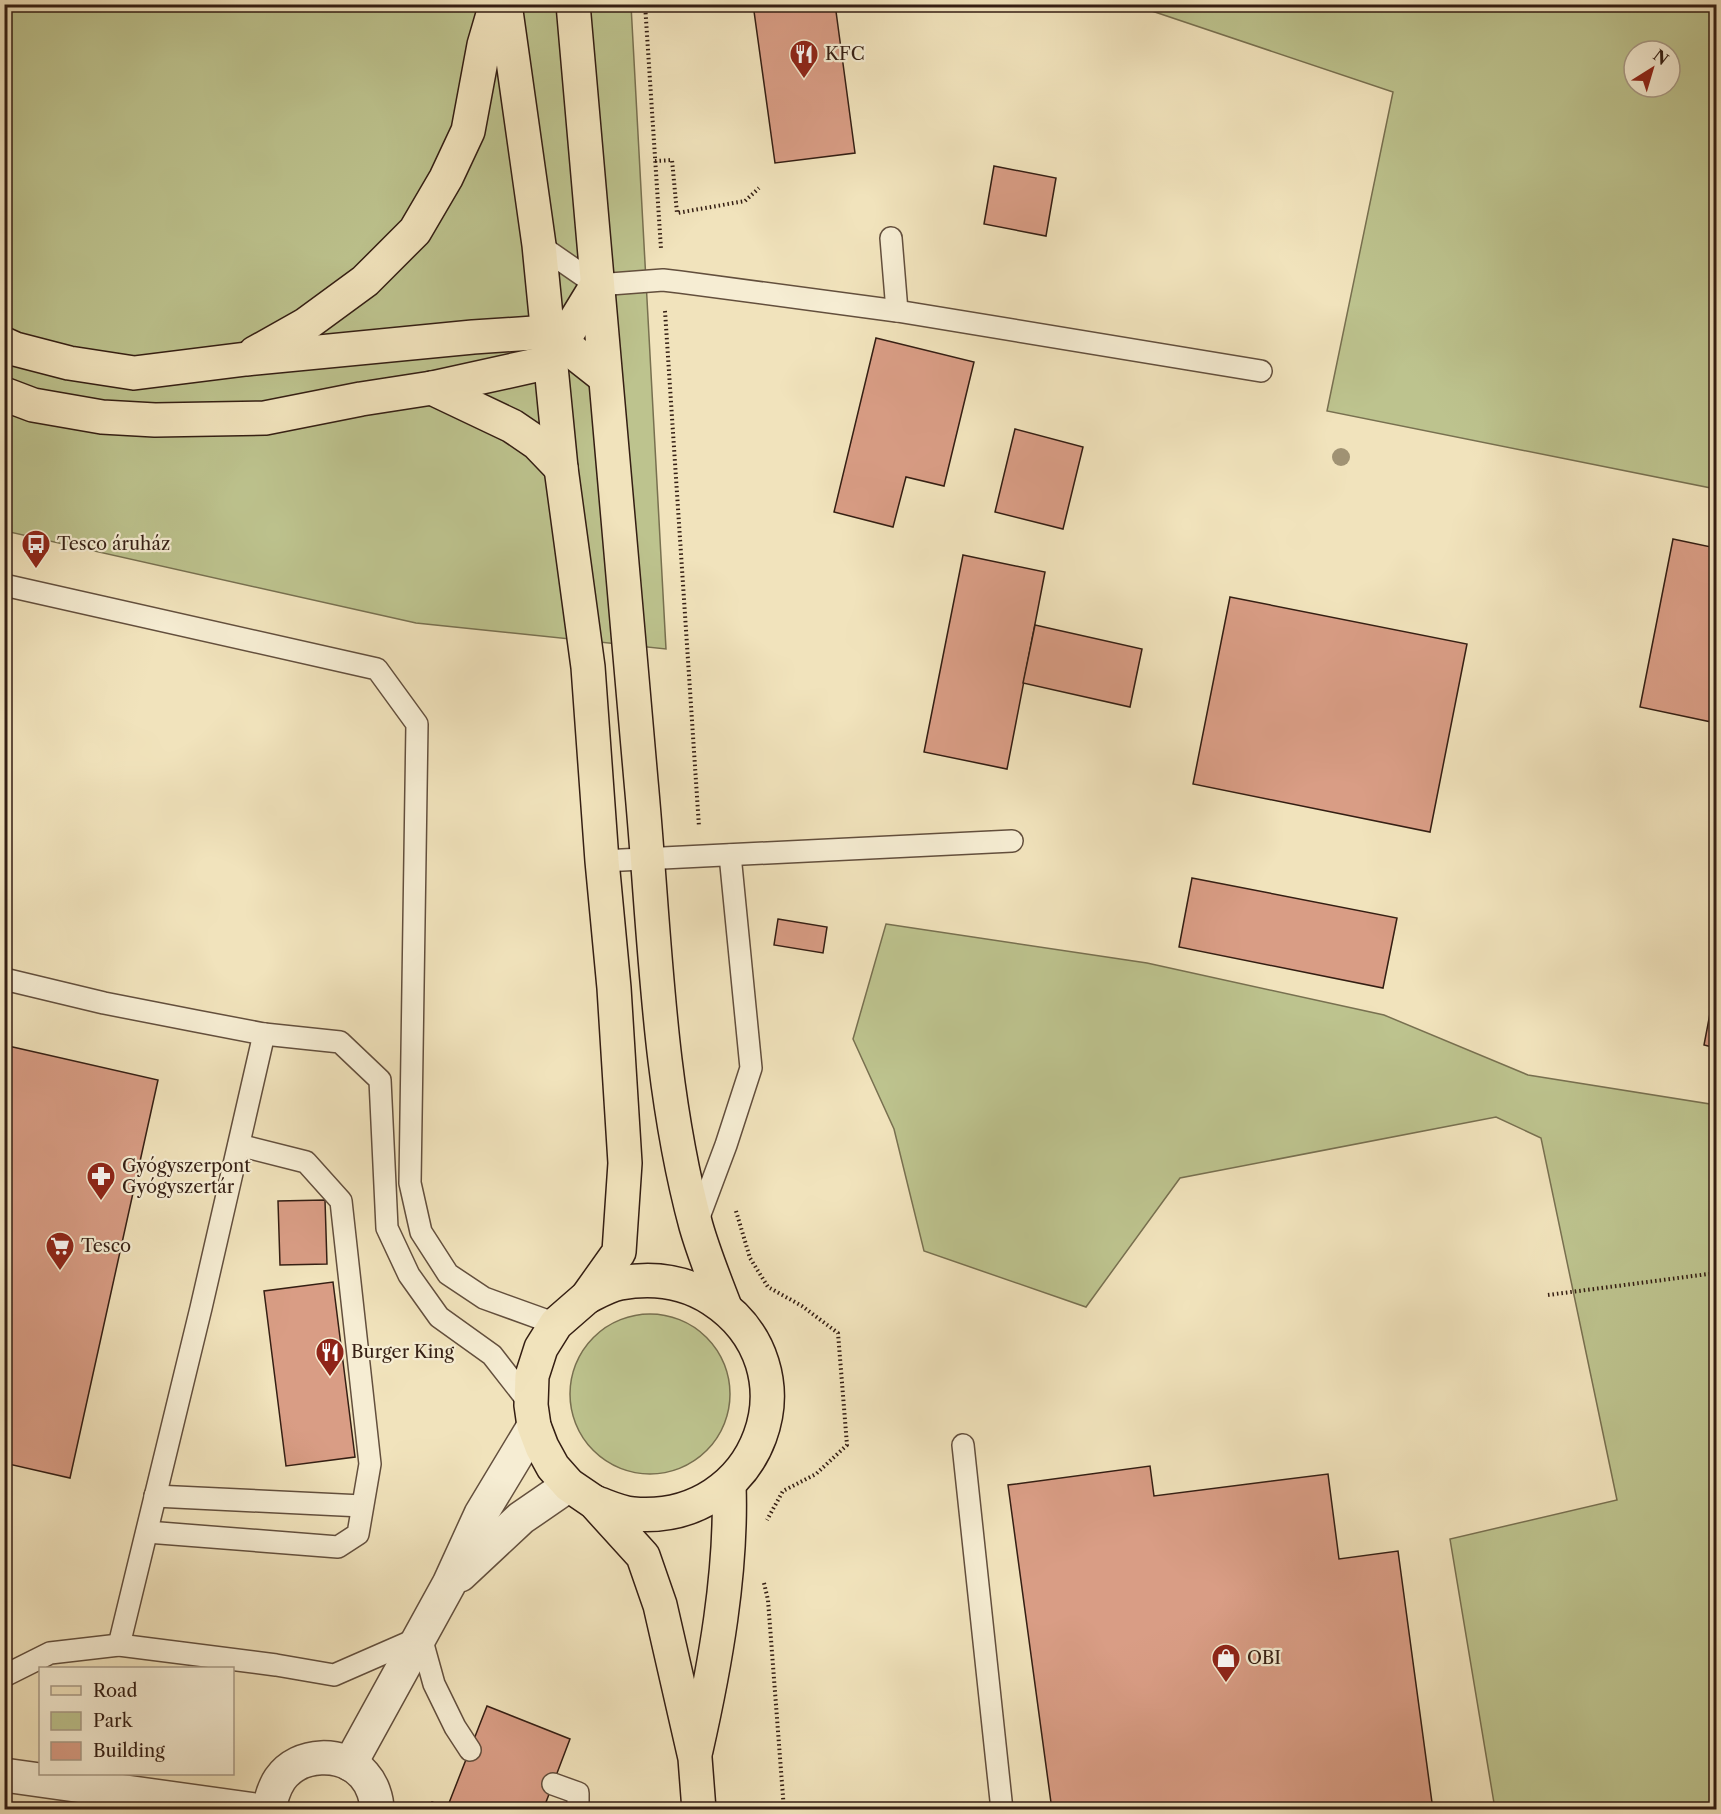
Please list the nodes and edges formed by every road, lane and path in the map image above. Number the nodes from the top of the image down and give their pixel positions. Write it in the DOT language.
graph roads {
  1 [pos="496,4"];
  2 [pos="505,4"];
  3 [pos="573,4"];
  4 [pos="645,4"];
  5 [pos="656,161"];
  6 [pos="759,188"];
  7 [pos="891,238"];
  8 [pos="539,244"];
  9 [pos="663,280"];
  10 [pos="597,285"];
  11 [pos="897,311"];
  12 [pos="4,344"];
  13 [pos="553,346"];
  14 [pos="246,359"];
  15 [pos="1261,371"];
  16 [pos="605,377"];
  17 [pos="432,388"];
  18 [pos="4,394"];
  19 [pos="561,468"];
  20 [pos="4,585"];
  21 [pos="1012,841"];
  22 [pos="730,855"];
  23 [pos="701,856"];
  24 [pos="648,860"];
  25 [pos="602,861"];
  26 [pos="4,979"];
  27 [pos="264,1034"];
  28 [pos="239,1145"];
  29 [pos="696,1226"];
  30 [pos="1716,1273"];
  31 [pos="1548,1295"];
  32 [pos="587,1297"];
  33 [pos="725,1308"];
  34 [pos="556,1324"];
  35 [pos="845,1410"];
  36 [pos="533,1416"];
  37 [pos="963,1445"];
  38 [pos="729,1485"];
  39 [pos="581,1493"];
  40 [pos="155,1496"];
  41 [pos="362,1506"];
  42 [pos="767,1521"];
  43 [pos="147,1532"];
  44 [pos="764,1580"];
  45 [pos="449,1584"];
  46 [pos="422,1637"];
  47 [pos="119,1645"];
  48 [pos="4,1676"];
  49 [pos="470,1750"];
  50 [pos="695,1758"];
  51 [pos="350,1764"];
  52 [pos="4,1774"];
  53 [pos="553,1784"];
  54 [pos="254,1809"];
  55 [pos="269,1809"];
  56 [pos="378,1809"];
  57 [pos="578,1809"];
  58 [pos="699,1809"];
  59 [pos="784,1809"];
  60 [pos="1002,1809"];
  1 -- 14 [label="main road"];
  2 -- 8 [label="main road"];
  3 -- 10 [label="main road"];
  4 -- 5 [label="path"];
  5 -- 6 [label="path"];
  5 -- 9 [label="path"];
  7 -- 11 [label="lane"];
  8 -- 10 [label="lane"];
  8 -- 13 [label="main road"];
  9 -- 10 [label="lane"];
  9 -- 11 [label="lane"];
  9 -- 23 [label="path"];
  10 -- 13 [label="main road"];
  10 -- 16 [label="main road"];
  11 -- 15 [label="lane"];
  12 -- 14 [label="main road"];
  13 -- 14 [label="main road"];
  13 -- 16 [label="main road"];
  13 -- 17 [label="main road"];
  13 -- 19 [label="main road"];
  16 -- 24 [label="main road"];
  17 -- 18 [label="main road"];
  17 -- 19 [label="main road"];
  19 -- 25 [label="main road"];
  20 -- 34 [label="lane"];
  21 -- 22 [label="lane"];
  22 -- 23 [label="lane"];
  22 -- 29 [label="lane"];
  23 -- 24 [label="lane"];
  24 -- 25 [label="lane"];
  24 -- 29 [label="main road"];
  25 -- 32 [label="main road"];
  26 -- 27 [label="lane"];
  27 -- 28 [label="lane"];
  27 -- 36 [label="lane"];
  28 -- 40 [label="lane"];
  28 -- 41 [label="lane"];
  29 -- 33 [label="main road"];
  30 -- 31 [label="path"];
  32 -- 33 [label="main road"];
  32 -- 34 [label="main road"];
  33 -- 38 [label="main road"];
  34 -- 36 [label="main road"];
  35 -- 42 [label="path"];
  36 -- 39 [label="main road"];
  36 -- 45 [label="street"];
  37 -- 60 [label="lane"];
  38 -- 39 [label="main road"];
  38 -- 50 [label="main road"];
  39 -- 45 [label="street"];
  39 -- 50 [label="main road"];
  40 -- 41 [label="lane"];
  40 -- 43 [label="lane"];
  41 -- 43 [label="lane"];
  43 -- 47 [label="lane"];
  44 -- 59 [label="path"];
  45 -- 46 [label="street"];
  46 -- 47 [label="lane"];
  46 -- 49 [label="lane"];
  46 -- 51 [label="street"];
  47 -- 48 [label="lane"];
  50 -- 58 [label="main road"];
  51 -- 55 [label="street"];
  51 -- 56 [label="street"];
  52 -- 54 [label="street"];
  53 -- 57 [label="lane"];
}
